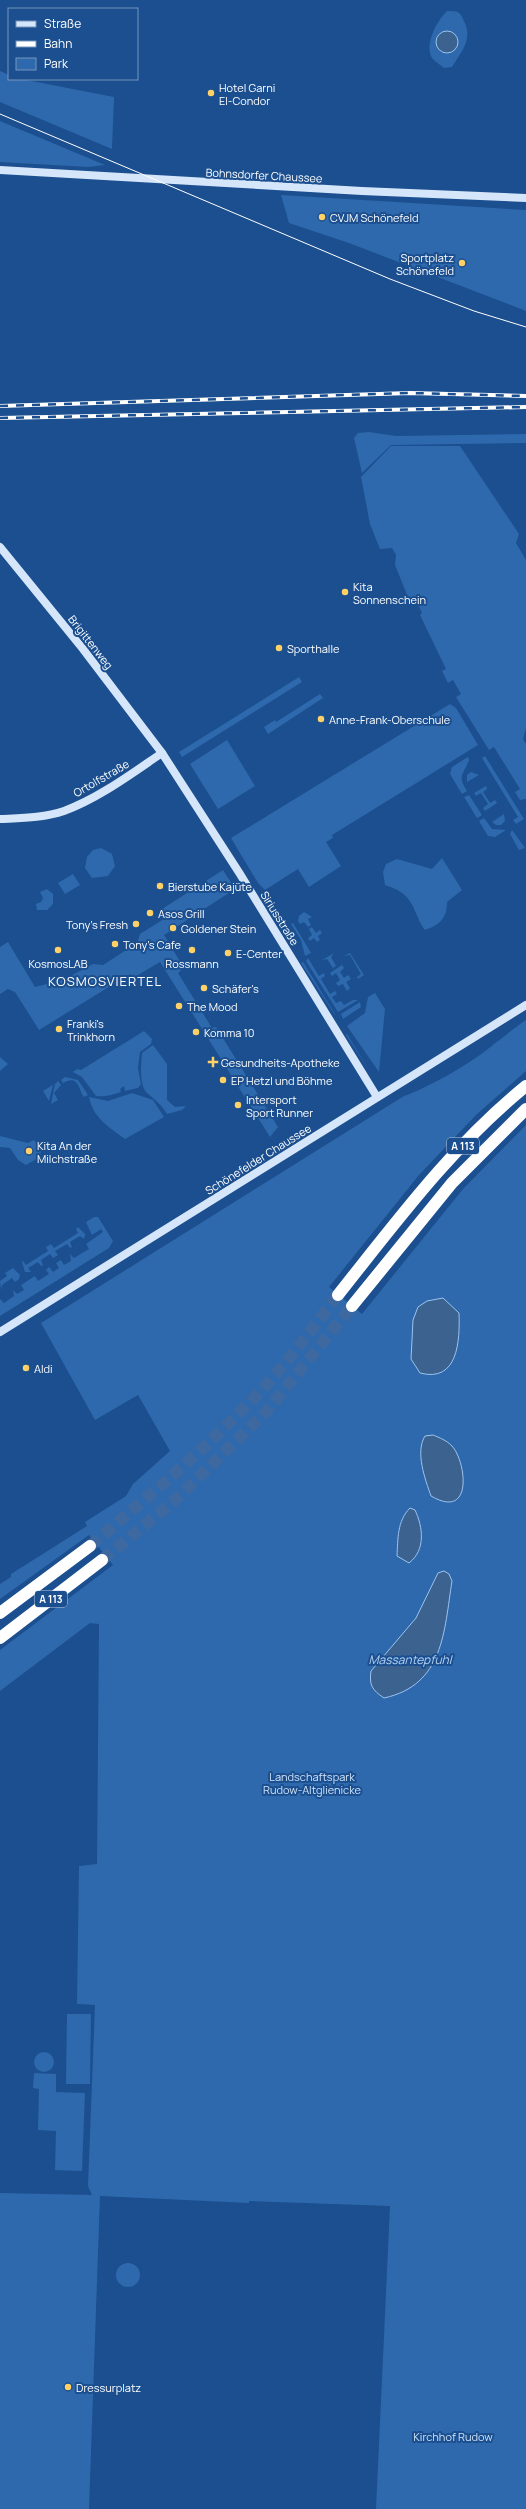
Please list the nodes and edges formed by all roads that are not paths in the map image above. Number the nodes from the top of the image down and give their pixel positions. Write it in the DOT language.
graph roads {
  1 [pos="0,170"];
  2 [pos="526,198"];
  3 [pos="0,547"];
  4 [pos="162,753"];
  5 [pos="0,819"];
  6 [pos="526,1004"];
  7 [pos="526,1086"];
  8 [pos="377,1096"];
  9 [pos="526,1109"];
  10 [pos="338,1295"];
  11 [pos="352,1306"];
  12 [pos="0,1332"];
  13 [pos="90,1546"];
  14 [pos="102,1560"];
  15 [pos="0,1613"];
  16 [pos="0,1638"];
  1 -- 2 [label="street, Bohnsdorfer Chaussee"];
  3 -- 4 [label="street, Brigittenweg"];
  4 -- 5 [label="street, Ortolfstraße"];
  4 -- 8 [label="street, Siriusstraße"];
  6 -- 8 [label="street, Schönefelder Chaussee"];
  7 -- 10 [label="highway, A 113"];
  8 -- 12 [label="street, Schönefelder Chaussee"];
  9 -- 11 [label="highway, A 113"];
  13 -- 15 [label="highway, A 113"];
  14 -- 16 [label="highway, A 113"];
}
